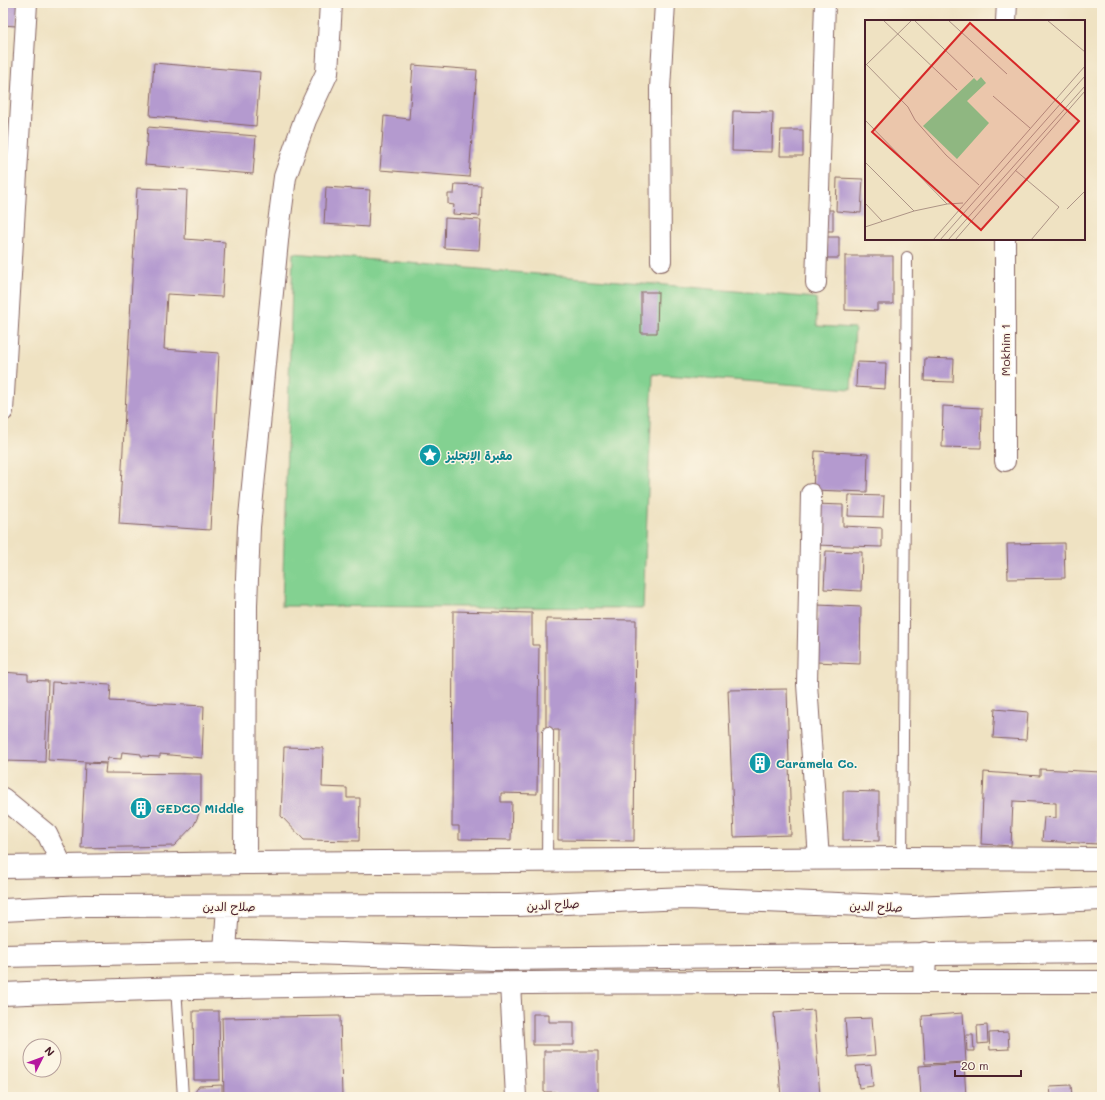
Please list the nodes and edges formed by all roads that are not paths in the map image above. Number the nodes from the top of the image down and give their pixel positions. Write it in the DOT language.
graph roads {
  1 [pos="28,3"];
  2 [pos="331,3"];
  3 [pos="665,3"];
  4 [pos="825,3"];
  5 [pos="1006,3"];
  6 [pos="1006,20"];
  7 [pos="1005,240"];
  8 [pos="907,257"];
  9 [pos="661,261"];
  10 [pos="816,283"];
  11 [pos="3,411"];
  12 [pos="1005,461"];
  13 [pos="811,494"];
  14 [pos="548,732"];
  15 [pos="3,798"];
  16 [pos="902,858"];
  17 [pos="819,859"];
  18 [pos="1102,859"];
  19 [pos="547,862"];
  20 [pos="245,863"];
  21 [pos="62,865"];
  22 [pos="3,867"];
  23 [pos="1102,899"];
  24 [pos="228,906"];
  25 [pos="3,910"];
  26 [pos="225,951"];
  27 [pos="1102,952"];
  28 [pos="925,954"];
  29 [pos="3,956"];
  30 [pos="924,982"];
  31 [pos="1102,982"];
  32 [pos="510,984"];
  33 [pos="176,987"];
  34 [pos="3,994"];
  35 [pos="183,1097"];
  36 [pos="516,1097"];
  1 -- 11 [label="street"];
  2 -- 20 [label="main road"];
  3 -- 9 [label="street"];
  4 -- 10 [label="street"];
  5 -- 6 [label="street"];
  7 -- 12 [label="street, Mokhim 1"];
  8 -- 16 [label="lane"];
  13 -- 17 [label="street"];
  14 -- 19 [label="lane"];
  15 -- 21 [label="street"];
  16 -- 17 [label="main road"];
  16 -- 18 [label="main road"];
  17 -- 19 [label="main road"];
  19 -- 20 [label="main road"];
  20 -- 21 [label="main road"];
  21 -- 22 [label="main road"];
  23 -- 24 [label="main road, صلاح الدين"];
  24 -- 25 [label="main road, صلاح الدين"];
  24 -- 26 [label="main road"];
  26 -- 28 [label="main road"];
  26 -- 29 [label="main road"];
  27 -- 28 [label="main road"];
  28 -- 30 [label="main road"];
  30 -- 31 [label="main road"];
  30 -- 32 [label="main road"];
  32 -- 33 [label="main road"];
  32 -- 36 [label="street"];
  33 -- 34 [label="main road"];
  33 -- 35 [label="lane"];
}
